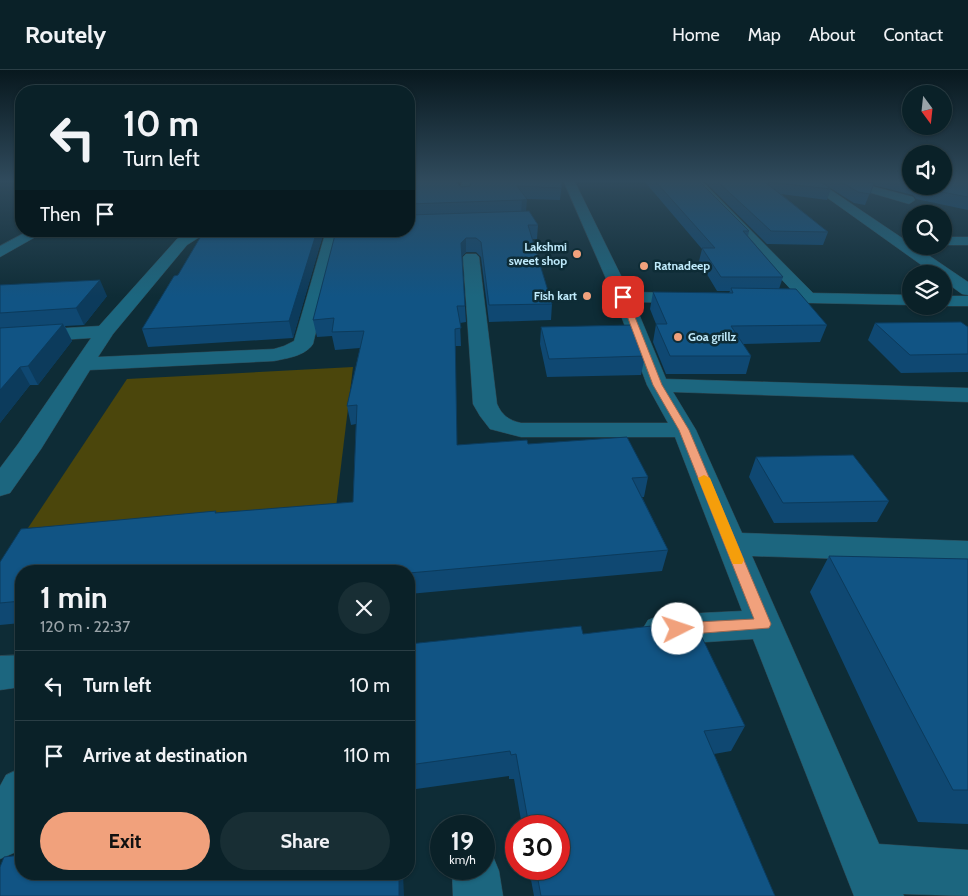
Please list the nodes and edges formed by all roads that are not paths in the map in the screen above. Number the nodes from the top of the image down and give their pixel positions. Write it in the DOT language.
graph roads {
  1 [pos="587,221"];
  2 [pos="734,221"];
  3 [pos="872,221"];
  4 [pos="28,237"];
  5 [pos="191,237"];
  6 [pos="331,237"];
  7 [pos="902,240"];
  8 [pos="952,241"];
  9 [pos="968,241"];
  10 [pos="0,252"];
  11 [pos="922,255"];
  12 [pos="471,257"];
  13 [pos="968,290"];
  14 [pos="623,297"];
  15 [pos="702,298"];
  16 [pos="750,298"];
  17 [pos="809,299"];
  18 [pos="902,300"];
  19 [pos="952,301"];
  20 [pos="968,301"];
  21 [pos="105,331"];
  22 [pos="0,338"];
  23 [pos="84,364"];
  24 [pos="658,385"];
  25 [pos="968,395"];
  26 [pos="684,430"];
  27 [pos="28,449"];
  28 [pos="0,451"];
  29 [pos="0,487"];
  30 [pos="731,544"];
  31 [pos="968,552"];
  32 [pos="764,624"];
  33 [pos="627,632"];
  34 [pos="15,672"];
  35 [pos="0,673"];
  36 [pos="15,803"];
  37 [pos="0,836"];
  38 [pos="968,874"];
  39 [pos="872,882"];
  1 -- 14 [label="street"];
  2 -- 17 [label="street"];
  3 -- 7 [label="street"];
  4 -- 10 [label="street"];
  5 -- 21 [label="street"];
  6 -- 23 [label="street"];
  8 -- 9 [label="street"];
  11 -- 13 [label="street"];
  12 -- 26 [label="street"];
  14 -- 15 [label="street"];
  14 -- 24 [label="street"];
  16 -- 17 [label="street"];
  17 -- 18 [label="street"];
  19 -- 20 [label="street"];
  21 -- 22 [label="street"];
  21 -- 23 [label="street"];
  23 -- 27 [label="street"];
  24 -- 25 [label="street"];
  24 -- 26 [label="street"];
  26 -- 30 [label="street"];
  27 -- 28 [label="street"];
  27 -- 29 [label="street"];
  30 -- 31 [label="street"];
  30 -- 32 [label="street"];
  32 -- 33 [label="street"];
  32 -- 39 [label="street"];
  34 -- 35 [label="street"];
  36 -- 37 [label="street"];
  38 -- 39 [label="street"];
}
